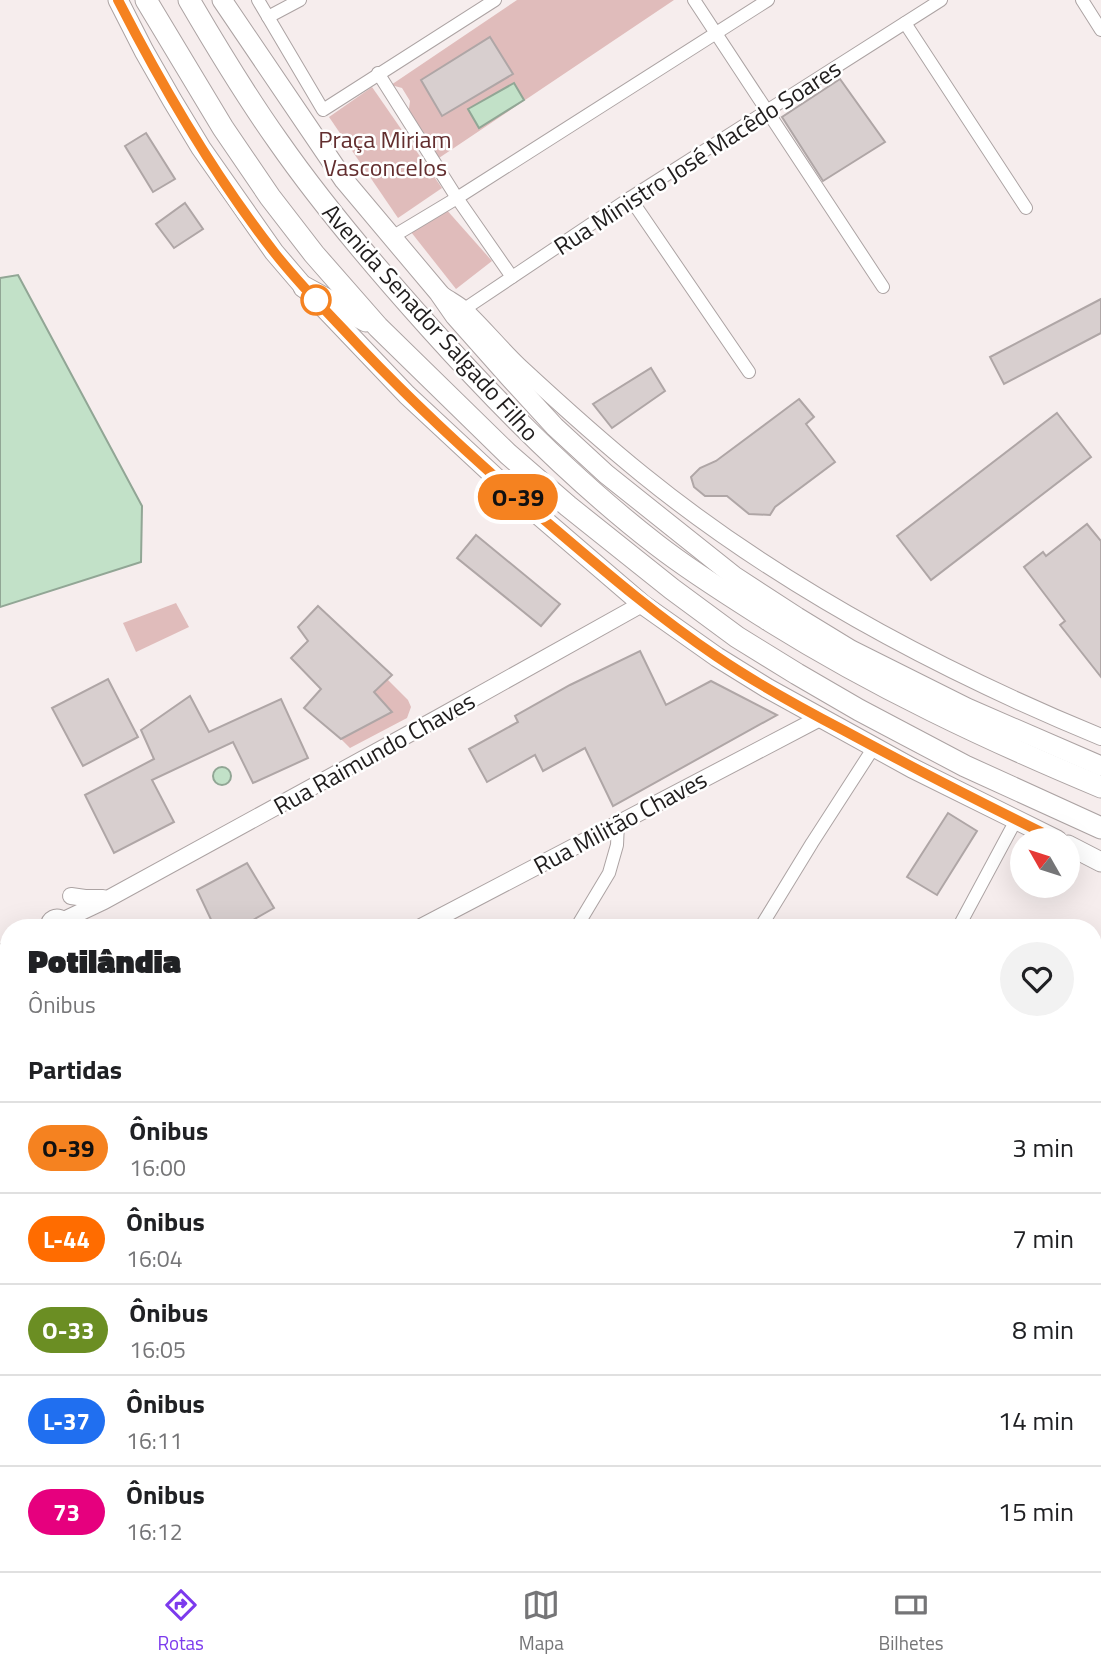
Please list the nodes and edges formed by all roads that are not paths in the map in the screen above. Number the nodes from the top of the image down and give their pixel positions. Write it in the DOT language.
graph roads {
  1 [pos="118,0"];
  2 [pos="146,0"];
  3 [pos="189,0"];
  4 [pos="222,0"];
  5 [pos="258,0"];
  6 [pos="300,0"];
  7 [pos="495,0"];
  8 [pos="694,0"];
  9 [pos="768,0"];
  10 [pos="940,0"];
  11 [pos="1082,0"];
  12 [pos="268,17"];
  13 [pos="905,23"];
  14 [pos="1101,30"];
  15 [pos="716,33"];
  16 [pos="378,74"];
  17 [pos="767,112"];
  18 [pos="457,198"];
  19 [pos="629,198"];
  20 [pos="1026,208"];
  21 [pos="392,237"];
  22 [pos="512,277"];
  23 [pos="304,287"];
  24 [pos="883,287"];
  25 [pos="459,312"];
  26 [pos="378,327"];
  27 [pos="750,372"];
  28 [pos="642,604"];
  29 [pos="820,718"];
  30 [pos="1101,728"];
  31 [pos="1081,729"];
  32 [pos="1101,737"];
  33 [pos="874,747"];
  34 [pos="1101,766"];
  35 [pos="1101,787"];
  36 [pos="1016,820"];
  37 [pos="618,823"];
  38 [pos="1032,828"];
  39 [pos="1101,828"];
  40 [pos="1080,851"];
  41 [pos="1101,862"];
  42 [pos="71,896"];
  43 [pos="106,899"];
  44 [pos="75,919"];
  45 [pos="436,919"];
  46 [pos="581,919"];
  47 [pos="766,919"];
  48 [pos="963,919"];
  1 -- 23 [label="main road"];
  2 -- 26 [label="highway, Avenida Senador Salgado Filho"];
  3 -- 35 [label="highway, Avenida Senador Salgado Filho"];
  4 -- 21 [label="main road, Avenida Senador Salgado Filho"];
  5 -- 12 [label="street"];
  6 -- 12 [label="street"];
  7 -- 16 [label="street"];
  8 -- 15 [label="street"];
  9 -- 15 [label="street"];
  10 -- 13 [label="street, Rua Ministro José Macêdo Soares"];
  11 -- 14 [label="street"];
  12 -- 16 [label="street"];
  13 -- 17 [label="street, Rua Ministro José Macêdo Soares"];
  13 -- 20 [label="street"];
  15 -- 17 [label="street"];
  15 -- 18 [label="street"];
  16 -- 18 [label="street"];
  17 -- 19 [label="street, Rua Ministro José Macêdo Soares"];
  17 -- 24 [label="street"];
  18 -- 21 [label="street"];
  18 -- 22 [label="street"];
  19 -- 22 [label="street, Rua Ministro José Macêdo Soares"];
  19 -- 27 [label="street"];
  21 -- 25 [label="main road, Avenida Senador Salgado Filho"];
  22 -- 25 [label="street, Rua Ministro José Macêdo Soares"];
  23 -- 26 [label="highway"];
  23 -- 28 [label="main road"];
  25 -- 31 [label="main road"];
  25 -- 34 [label="main road, Avenida Senador Salgado Filho"];
  26 -- 39 [label="highway, Avenida Senador Salgado Filho"];
  28 -- 29 [label="main road"];
  28 -- 43 [label="main road, Rua Raimundo Chaves"];
  29 -- 33 [label="main road"];
  29 -- 37 [label="main road, Rua Militão Chaves"];
  30 -- 31 [label="main road"];
  31 -- 32 [label="main road"];
  33 -- 36 [label="main road"];
  33 -- 47 [label="street"];
  36 -- 38 [label="main road"];
  36 -- 48 [label="street"];
  37 -- 45 [label="main road, Rua Militão Chaves"];
  37 -- 46 [label="street"];
  40 -- 41 [label="main road"];
  42 -- 43 [label="main road"];
  43 -- 44 [label="main road, Rua Raimundo Chaves"];
}
